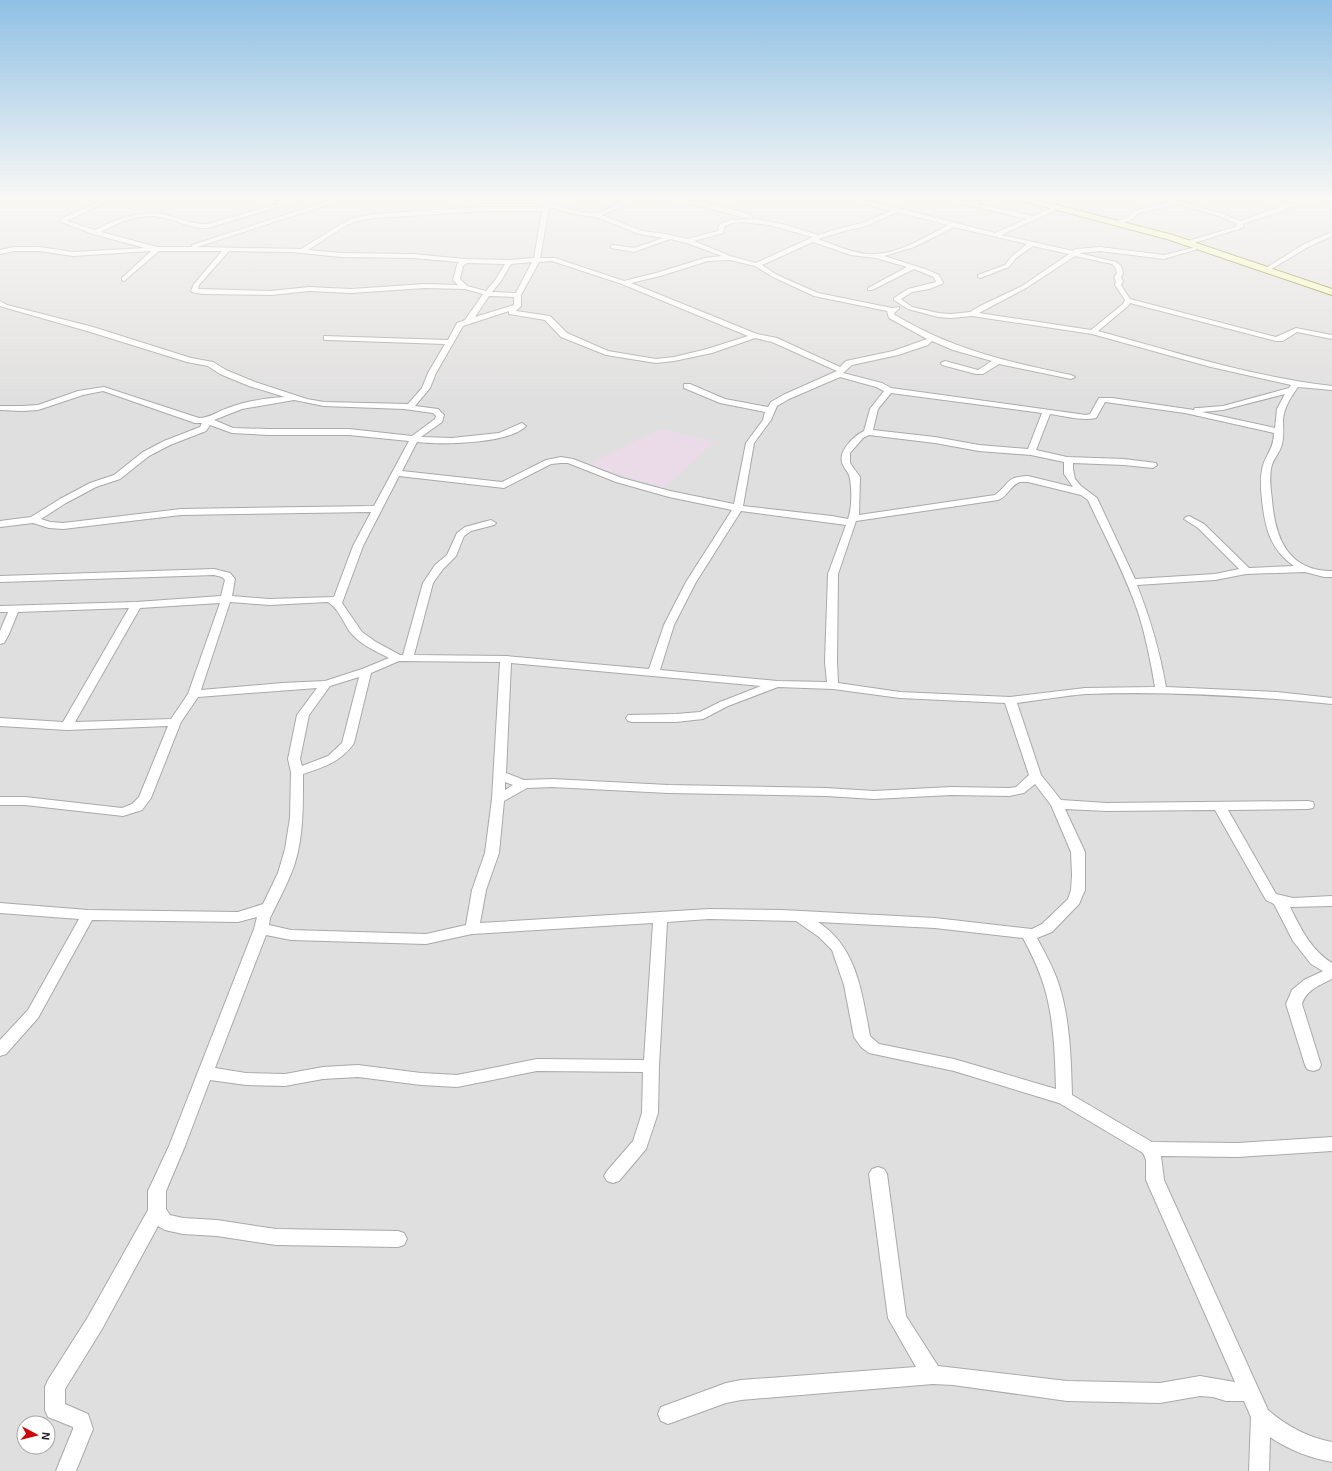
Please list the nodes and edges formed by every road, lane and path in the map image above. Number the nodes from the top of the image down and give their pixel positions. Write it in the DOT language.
graph roads {
  1 [pos="136,268"];
  2 [pos="211,268"];
  3 [pos="459,268"];
  4 [pos="506,268"];
  5 [pos="532,268"];
  6 [pos="581,268"];
  7 [pos="681,268"];
  8 [pos="761,268"];
  9 [pos="912,268"];
  10 [pos="915,268"];
  11 [pos="1003,268"];
  12 [pos="1051,268"];
  13 [pos="1118,268"];
  14 [pos="1259,268"];
  15 [pos="1270,268"];
  16 [pos="1266,270"];
  17 [pos="980,276"];
  18 [pos="124,279"];
  19 [pos="624,283"];
  20 [pos="465,287"];
  21 [pos="870,289"];
  22 [pos="1332,292"];
  23 [pos="486,293"];
  24 [pos="518,295"];
  25 [pos="1128,300"];
  26 [pos="0,303"];
  27 [pos="517,306"];
  28 [pos="910,308"];
  29 [pos="891,310"];
  30 [pos="972,314"];
  31 [pos="468,322"];
  32 [pos="1093,332"];
  33 [pos="755,336"];
  34 [pos="1332,337"];
  35 [pos="327,338"];
  36 [pos="931,339"];
  37 [pos="451,342"];
  38 [pos="998,361"];
  39 [pos="945,362"];
  40 [pos="840,372"];
  41 [pos="1071,378"];
  42 [pos="687,386"];
  43 [pos="1294,387"];
  44 [pos="1332,388"];
  45 [pos="889,390"];
  46 [pos="296,398"];
  47 [pos="406,406"];
  48 [pos="0,408"];
  49 [pos="770,410"];
  50 [pos="1048,411"];
  51 [pos="1185,411"];
  52 [pos="208,421"];
  53 [pos="522,426"];
  54 [pos="1279,431"];
  55 [pos="868,432"];
  56 [pos="414,439"];
  57 [pos="1031,452"];
  58 [pos="1067,460"];
  59 [pos="1152,465"];
  60 [pos="397,473"];
  61 [pos="1084,494"];
  62 [pos="738,508"];
  63 [pos="377,509"];
  64 [pos="1189,519"];
  65 [pos="34,520"];
  66 [pos="852,521"];
  67 [pos="491,523"];
  68 [pos="0,524"];
  69 [pos="1304,569"];
  70 [pos="1246,571"];
  71 [pos="1329,574"];
  72 [pos="0,579"];
  73 [pos="1131,582"];
  74 [pos="1332,584"];
  75 [pos="226,599"];
  76 [pos="337,602"];
  77 [pos="136,605"];
  78 [pos="0,608"];
  79 [pos="14,609"];
  80 [pos="0,640"];
  81 [pos="403,658"];
  82 [pos="506,659"];
  83 [pos="366,671"];
  84 [pos="653,673"];
  85 [pos="326,684"];
  86 [pos="777,684"];
  87 [pos="833,686"];
  88 [pos="1161,690"];
  89 [pos="194,694"];
  90 [pos="1010,700"];
  91 [pos="1332,700"];
  92 [pos="632,718"];
  93 [pos="0,722"];
  94 [pos="175,722"];
  95 [pos="66,726"];
  96 [pos="297,772"];
  97 [pos="499,775"];
  98 [pos="1035,776"];
  99 [pos="524,784"];
  100 [pos="498,799"];
  101 [pos="0,801"];
  102 [pos="1057,804"];
  103 [pos="1308,805"];
  104 [pos="1219,806"];
  105 [pos="1332,901"];
  106 [pos="1280,902"];
  107 [pos="0,908"];
  108 [pos="267,908"];
  109 [pos="88,915"];
  110 [pos="660,917"];
  111 [pos="800,917"];
  112 [pos="261,929"];
  113 [pos="472,929"];
  114 [pos="1028,934"];
  115 [pos="1332,972"];
  116 [pos="0,1050"];
  117 [pos="1313,1065"];
  118 [pos="651,1066"];
  119 [pos="205,1073"];
  120 [pos="1064,1098"];
  121 [pos="1332,1144"];
  122 [pos="1150,1149"];
  123 [pos="878,1174"];
  124 [pos="613,1176"];
  125 [pos="157,1211"];
  126 [pos="398,1238"];
  127 [pos="933,1375"];
  128 [pos="1250,1392"];
  129 [pos="668,1414"];
  130 [pos="1261,1417"];
  131 [pos="1332,1452"];
  132 [pos="66,1471"];
  133 [pos="1259,1471"];
  1 -- 18 [label="street"];
  2 -- 20 [label="street"];
  3 -- 20 [label="street"];
  4 -- 23 [label="street"];
  5 -- 24 [label="street"];
  6 -- 19 [label="street"];
  7 -- 19 [label="street"];
  8 -- 29 [label="street"];
  9 -- 21 [label="street"];
  10 -- 28 [label="street"];
  11 -- 17 [label="street"];
  12 -- 30 [label="street"];
  13 -- 25 [label="street"];
  14 -- 16 [label="street"];
  15 -- 16 [label="street"];
  16 -- 22 [label="street"];
  19 -- 33 [label="street"];
  20 -- 23 [label="street"];
  23 -- 24 [label="street"];
  23 -- 31 [label="street"];
  24 -- 27 [label="street"];
  25 -- 32 [label="street"];
  25 -- 34 [label="street"];
  26 -- 46 [label="street"];
  27 -- 31 [label="street"];
  27 -- 33 [label="street"];
  28 -- 29 [label="street"];
  28 -- 30 [label="street"];
  29 -- 36 [label="street"];
  30 -- 32 [label="street"];
  31 -- 37 [label="street"];
  32 -- 43 [label="street"];
  33 -- 40 [label="street"];
  35 -- 37 [label="street"];
  36 -- 38 [label="street"];
  36 -- 40 [label="street"];
  37 -- 47 [label="street"];
  38 -- 39 [label="street"];
  38 -- 41 [label="street"];
  40 -- 45 [label="street"];
  40 -- 49 [label="street"];
  42 -- 49 [label="street"];
  43 -- 44 [label="street"];
  43 -- 51 [label="street"];
  43 -- 54 [label="street"];
  45 -- 50 [label="street"];
  45 -- 55 [label="street"];
  46 -- 47 [label="street"];
  46 -- 52 [label="street"];
  47 -- 56 [label="street"];
  48 -- 52 [label="street"];
  49 -- 62 [label="street"];
  50 -- 51 [label="street"];
  50 -- 57 [label="street"];
  51 -- 54 [label="street"];
  52 -- 56 [label="street"];
  52 -- 65 [label="street"];
  53 -- 56 [label="street"];
  54 -- 69 [label="street"];
  55 -- 57 [label="street"];
  55 -- 66 [label="street"];
  56 -- 60 [label="street"];
  57 -- 58 [label="street"];
  58 -- 59 [label="street"];
  58 -- 61 [label="street"];
  60 -- 62 [label="street"];
  60 -- 63 [label="street"];
  61 -- 66 [label="street"];
  61 -- 73 [label="street"];
  62 -- 66 [label="street"];
  62 -- 84 [label="street"];
  63 -- 65 [label="street"];
  63 -- 76 [label="street"];
  64 -- 70 [label="street"];
  65 -- 68 [label="street"];
  66 -- 87 [label="street"];
  67 -- 81 [label="street"];
  69 -- 70 [label="street"];
  69 -- 71 [label="street"];
  70 -- 73 [label="street"];
  71 -- 74 [label="street"];
  72 -- 75 [label="street"];
  73 -- 88 [label="street"];
  75 -- 76 [label="street"];
  75 -- 77 [label="street"];
  75 -- 89 [label="street"];
  76 -- 81 [label="street"];
  77 -- 79 [label="street"];
  77 -- 95 [label="street"];
  78 -- 79 [label="street"];
  79 -- 80 [label="street"];
  81 -- 82 [label="street"];
  81 -- 83 [label="street"];
  82 -- 84 [label="street"];
  82 -- 97 [label="street"];
  83 -- 85 [label="street"];
  83 -- 96 [label="street"];
  84 -- 86 [label="street"];
  85 -- 89 [label="street"];
  85 -- 96 [label="street"];
  86 -- 87 [label="street"];
  86 -- 92 [label="street"];
  87 -- 90 [label="street"];
  88 -- 90 [label="street"];
  88 -- 91 [label="street"];
  89 -- 94 [label="street"];
  90 -- 98 [label="street"];
  93 -- 95 [label="street"];
  94 -- 95 [label="street"];
  94 -- 101 [label="street"];
  96 -- 108 [label="street"];
  97 -- 99 [label="street"];
  97 -- 100 [label="street"];
  98 -- 99 [label="street"];
  98 -- 102 [label="street"];
  99 -- 100 [label="street"];
  100 -- 113 [label="street"];
  102 -- 104 [label="street"];
  102 -- 114 [label="street"];
  103 -- 104 [label="street"];
  104 -- 106 [label="street"];
  105 -- 106 [label="street"];
  106 -- 115 [label="street"];
  107 -- 109 [label="street"];
  108 -- 109 [label="street"];
  108 -- 112 [label="street"];
  109 -- 116 [label="street"];
  110 -- 111 [label="street"];
  110 -- 113 [label="street"];
  110 -- 118 [label="street"];
  111 -- 114 [label="street"];
  111 -- 120 [label="street"];
  112 -- 113 [label="street"];
  112 -- 119 [label="street"];
  114 -- 120 [label="street"];
  115 -- 117 [label="street"];
  118 -- 119 [label="street"];
  118 -- 124 [label="street"];
  119 -- 125 [label="street"];
  120 -- 122 [label="street"];
  121 -- 122 [label="street"];
  122 -- 128 [label="street"];
  123 -- 127 [label="street"];
  125 -- 126 [label="street"];
  125 -- 132 [label="street"];
  127 -- 128 [label="street"];
  127 -- 129 [label="street"];
  128 -- 130 [label="street"];
  130 -- 131 [label="street"];
  130 -- 133 [label="street"];
}
